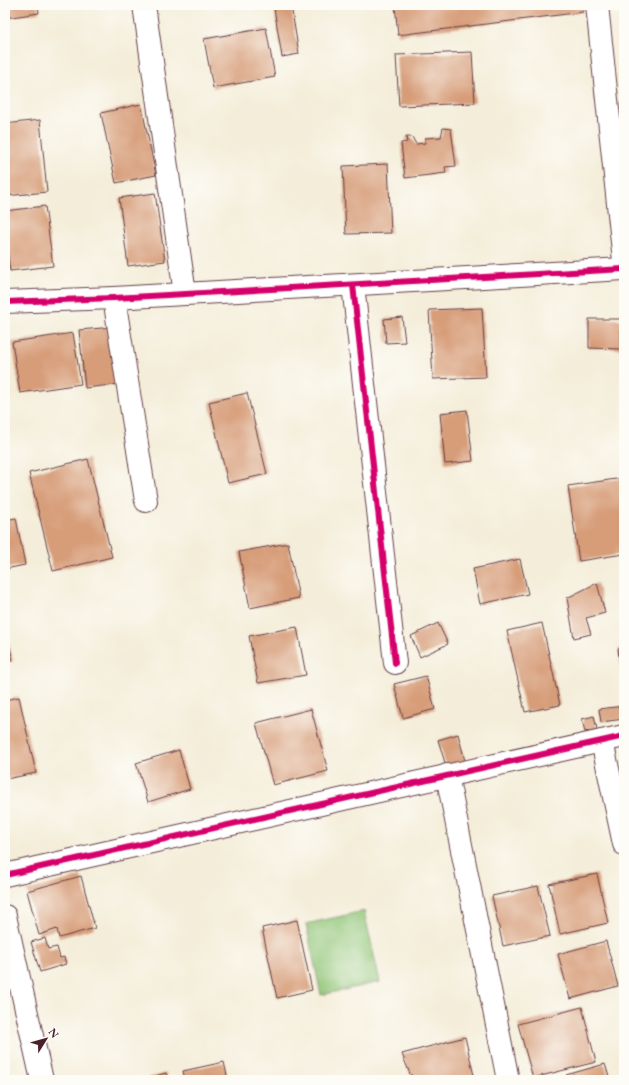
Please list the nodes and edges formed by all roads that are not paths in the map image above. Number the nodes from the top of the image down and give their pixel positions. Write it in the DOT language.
graph roads {
  1 [pos="144,5"];
  2 [pos="597,5"];
  3 [pos="624,260"];
  4 [pos="624,269"];
  5 [pos="353,285"];
  6 [pos="185,294"];
  7 [pos="114,298"];
  8 [pos="5,302"];
  9 [pos="146,501"];
  10 [pos="395,663"];
  11 [pos="624,736"];
  12 [pos="602,741"];
  13 [pos="447,776"];
  14 [pos="624,844"];
  15 [pos="5,875"];
  16 [pos="5,916"];
  17 [pos="42,1080"];
  18 [pos="508,1080"];
  1 -- 6 [label="street"];
  2 -- 3 [label="street"];
  4 -- 5 [label="street"];
  5 -- 6 [label="street"];
  5 -- 10 [label="street"];
  6 -- 7 [label="street"];
  7 -- 8 [label="street"];
  7 -- 9 [label="street"];
  11 -- 12 [label="street"];
  12 -- 13 [label="street"];
  12 -- 14 [label="street"];
  13 -- 15 [label="street"];
  13 -- 18 [label="street"];
  16 -- 17 [label="street"];
}
